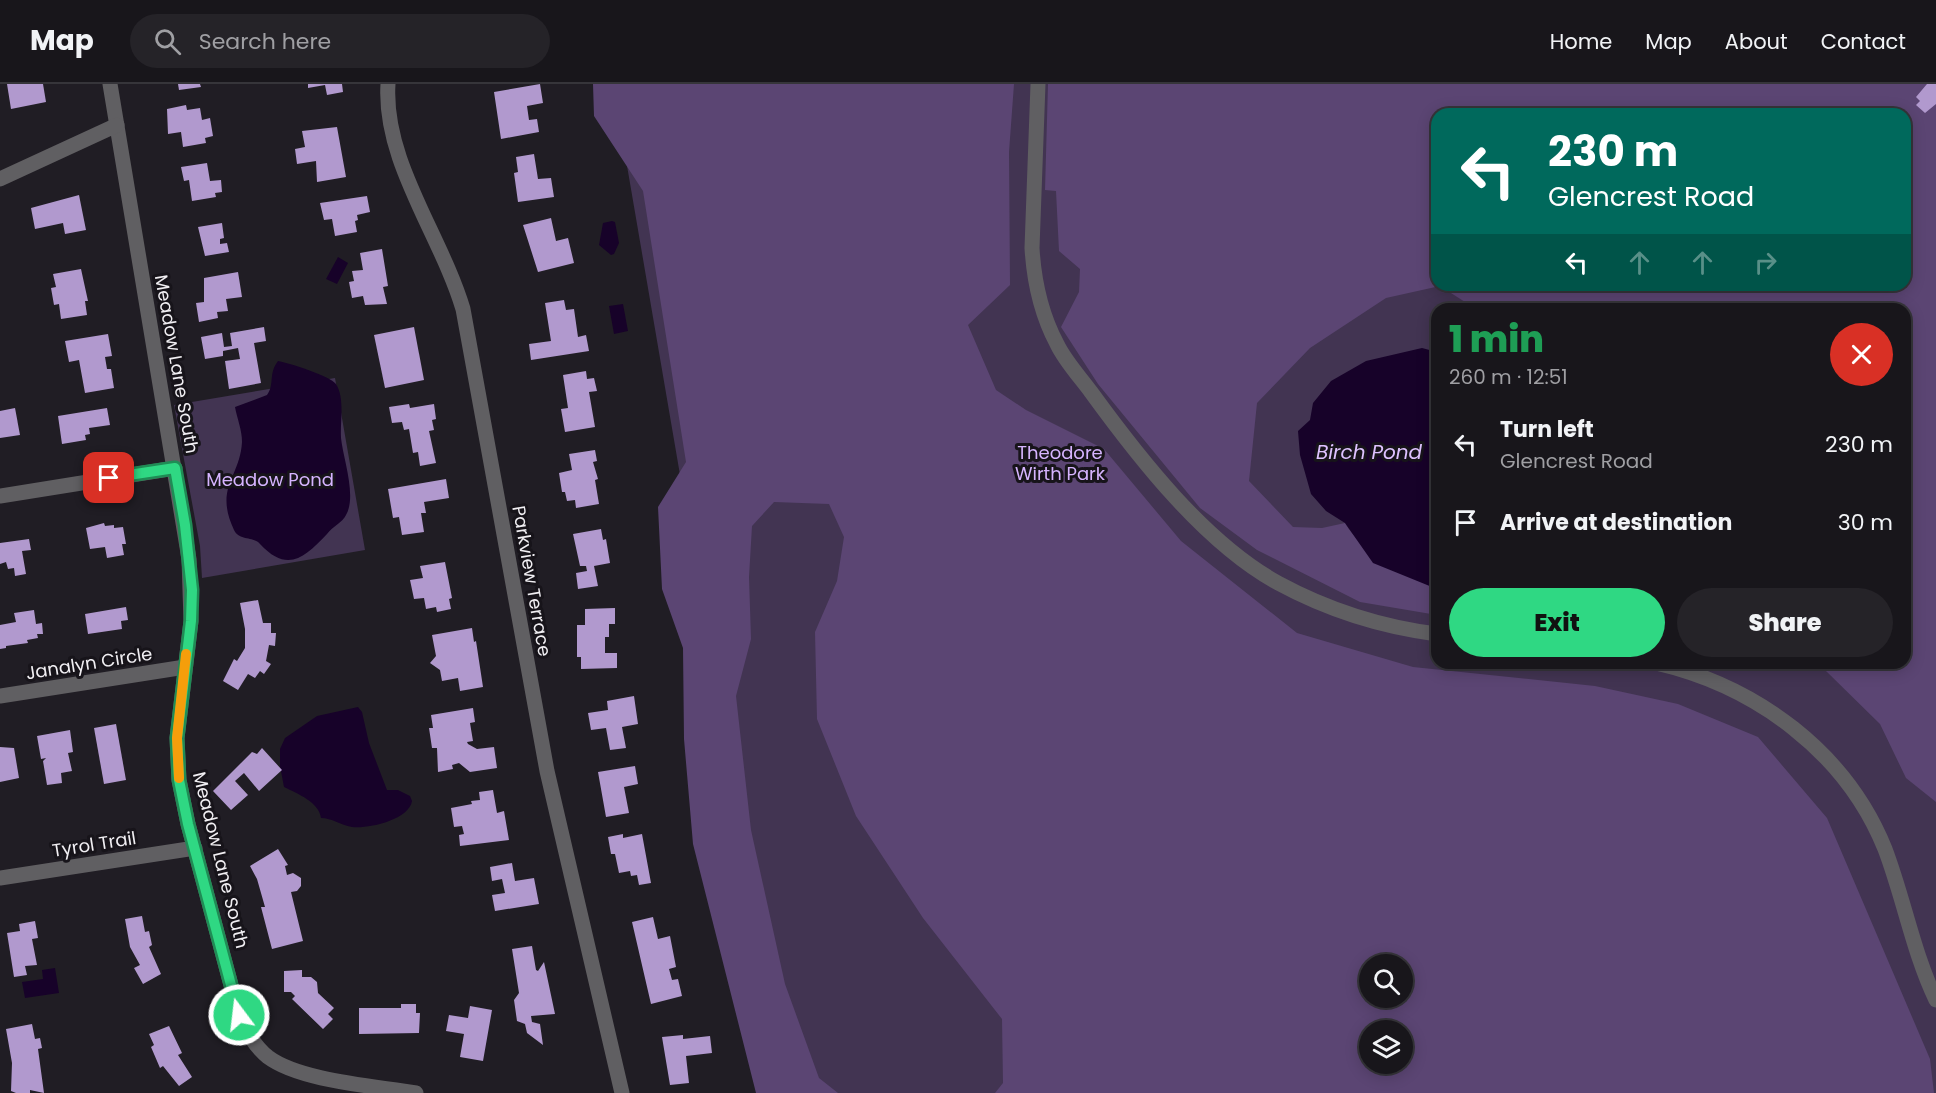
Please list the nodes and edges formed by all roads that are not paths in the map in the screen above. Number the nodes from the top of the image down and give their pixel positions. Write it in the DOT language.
graph roads {
  1 [pos="110,84"];
  2 [pos="388,84"];
  3 [pos="1038,84"];
  4 [pos="117,125"];
  5 [pos="0,179"];
  6 [pos="175,468"];
  7 [pos="0,496"];
  8 [pos="1431,633"];
  9 [pos="185,667"];
  10 [pos="1676,669"];
  11 [pos="0,696"];
  12 [pos="195,848"];
  13 [pos="0,878"];
  14 [pos="1936,1000"];
  15 [pos="416,1093"];
  16 [pos="622,1093"];
  1 -- 4 [label="street, Meadow Lane South"];
  2 -- 16 [label="street, Parkview Terrace"];
  3 -- 8 [label="street"];
  4 -- 5 [label="street"];
  4 -- 6 [label="street, Meadow Lane South"];
  6 -- 7 [label="street"];
  6 -- 9 [label="street, Meadow Lane South"];
  9 -- 11 [label="street, Janalyn Circle"];
  9 -- 12 [label="street, Meadow Lane South"];
  10 -- 14 [label="street"];
  12 -- 13 [label="street, Tyrol Trail"];
  12 -- 15 [label="street, Meadow Lane South"];
}
